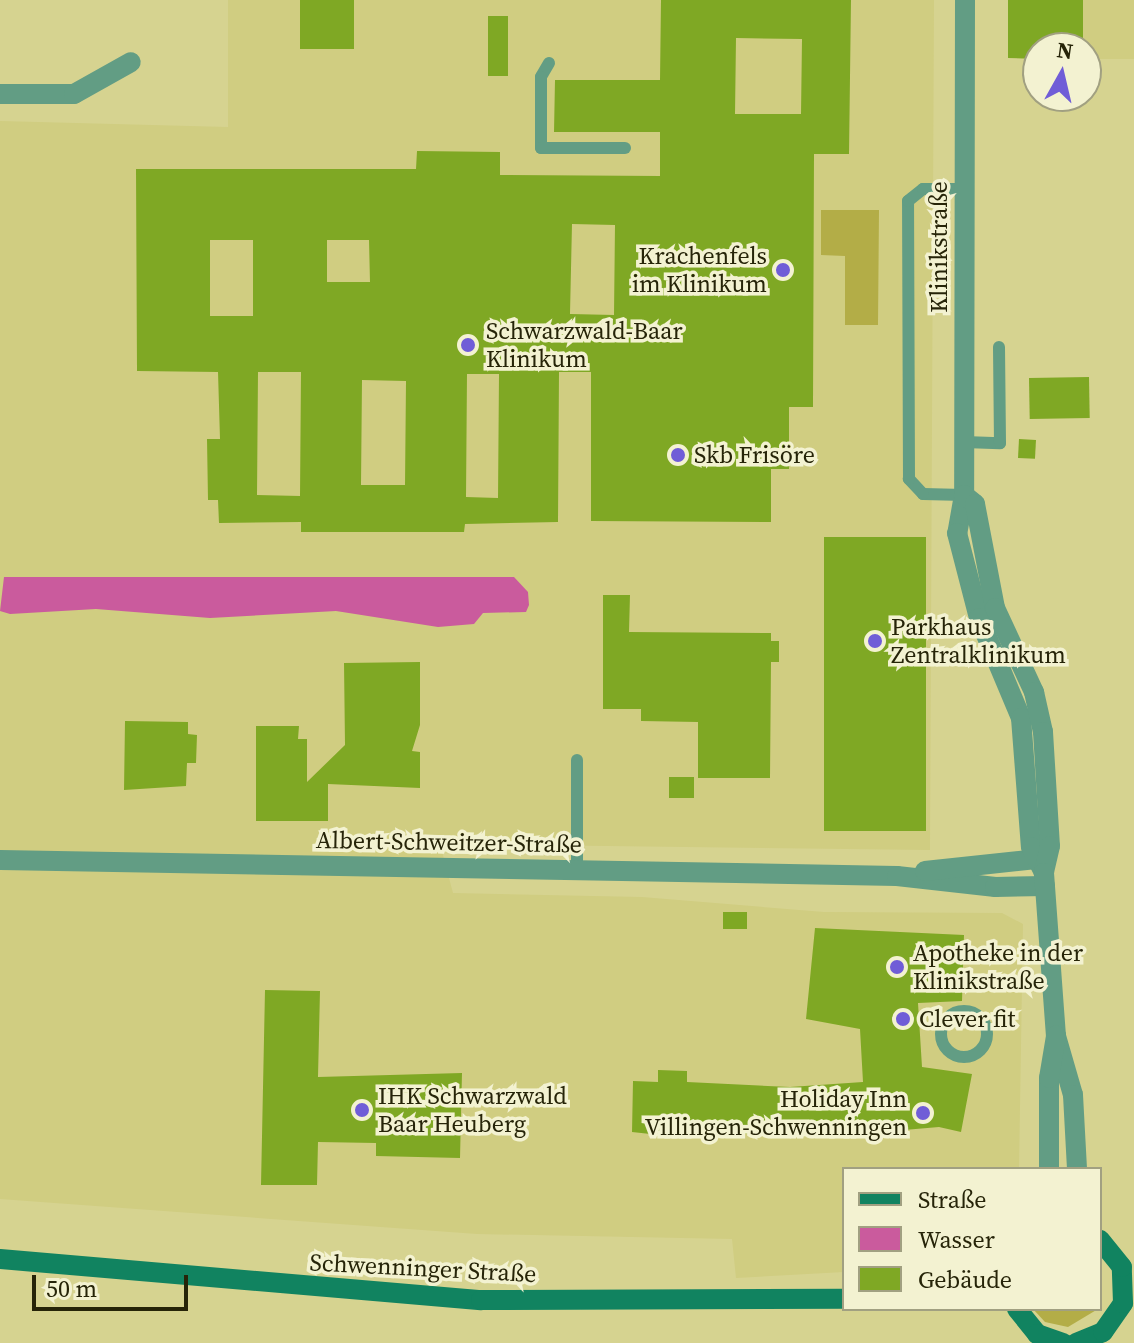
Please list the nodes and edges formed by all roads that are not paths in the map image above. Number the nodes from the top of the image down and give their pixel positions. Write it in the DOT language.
graph roads {
  1 [pos="965,0"];
  2 [pos="131,62"];
  3 [pos="549,63"];
  4 [pos="0,94"];
  5 [pos="625,148"];
  6 [pos="965,189"];
  7 [pos="999,347"];
  8 [pos="964,442"];
  9 [pos="964,495"];
  10 [pos="577,760"];
  11 [pos="0,860"];
  12 [pos="577,870"];
  13 [pos="1042,873"];
  14 [pos="1056,1036"];
  15 [pos="1049,1167"];
  16 [pos="1077,1167"];
  17 [pos="1102,1242"];
  18 [pos="0,1259"];
  19 [pos="1128,1267"];
  20 [pos="842,1299"];
  21 [pos="1129,1302"];
  22 [pos="1019,1311"];
  23 [pos="1063,1343"];
  24 [pos="1076,1343"];
  1 -- 6 [label="street, Klinikstraße"];
  2 -- 4 [label="street"];
  3 -- 5 [label="lane"];
  6 -- 8 [label="street, Klinikstraße"];
  6 -- 9 [label="lane"];
  7 -- 8 [label="lane"];
  8 -- 9 [label="street, Klinikstraße"];
  9 -- 13 [label="street, Klinikstraße"];
  10 -- 12 [label="lane"];
  11 -- 12 [label="street, Albert-Schweitzer-Straße"];
  12 -- 13 [label="street, Albert-Schweitzer-Straße"];
  13 -- 14 [label="street, Klinikstraße"];
  14 -- 15 [label="street, Klinikstraße"];
  14 -- 16 [label="street, Klinikstraße"];
  17 -- 19 [label="main road"];
  18 -- 20 [label="main road, Schwenninger Straße"];
  19 -- 21 [label="main road"];
  21 -- 24 [label="main road"];
  22 -- 23 [label="main road"];
}
